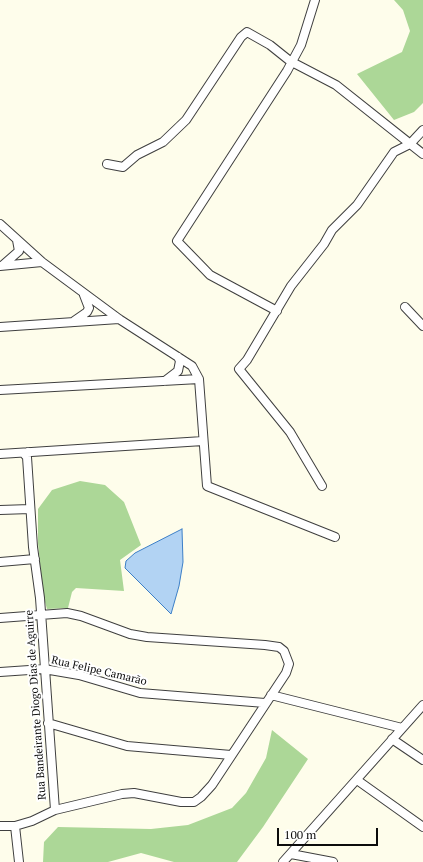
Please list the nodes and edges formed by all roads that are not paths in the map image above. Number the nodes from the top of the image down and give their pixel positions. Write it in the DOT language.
graph roads {
  1 [pos="315,0"];
  2 [pos="292,62"];
  3 [pos="423,130"];
  4 [pos="410,144"];
  5 [pos="423,154"];
  6 [pos="107,164"];
  7 [pos="0,224"];
  8 [pos="17,240"];
  9 [pos="42,262"];
  10 [pos="1,266"];
  11 [pos="83,292"];
  12 [pos="405,308"];
  13 [pos="277,311"];
  14 [pos="119,319"];
  15 [pos="73,322"];
  16 [pos="423,326"];
  17 [pos="0,327"];
  18 [pos="178,357"];
  19 [pos="199,379"];
  20 [pos="165,381"];
  21 [pos="0,390"];
  22 [pos="203,441"];
  23 [pos="28,452"];
  24 [pos="0,454"];
  25 [pos="322,486"];
  26 [pos="30,509"];
  27 [pos="0,510"];
  28 [pos="335,537"];
  29 [pos="35,559"];
  30 [pos="0,562"];
  31 [pos="40,616"];
  32 [pos="0,618"];
  33 [pos="44,669"];
  34 [pos="0,672"];
  35 [pos="271,695"];
  36 [pos="265,703"];
  37 [pos="423,705"];
  38 [pos="48,723"];
  39 [pos="402,728"];
  40 [pos="392,739"];
  41 [pos="231,755"];
  42 [pos="423,760"];
  43 [pos="356,780"];
  44 [pos="55,810"];
  45 [pos="0,826"];
  46 [pos="15,826"];
  47 [pos="423,827"];
  48 [pos="290,854"];
  49 [pos="19,862"];
  50 [pos="283,862"];
  51 [pos="333,862"];
  1 -- 2 [label="street"];
  2 -- 4 [label="street"];
  2 -- 6 [label="street"];
  2 -- 13 [label="street"];
  3 -- 4 [label="street"];
  4 -- 5 [label="street"];
  4 -- 13 [label="street"];
  7 -- 8 [label="street"];
  8 -- 9 [label="street"];
  8 -- 10 [label="street"];
  9 -- 10 [label="street"];
  9 -- 11 [label="street"];
  11 -- 14 [label="street"];
  11 -- 15 [label="street"];
  12 -- 16 [label="street"];
  13 -- 25 [label="street"];
  14 -- 15 [label="street"];
  14 -- 18 [label="street"];
  15 -- 17 [label="street"];
  18 -- 19 [label="street"];
  18 -- 20 [label="street"];
  19 -- 20 [label="street"];
  19 -- 22 [label="street"];
  20 -- 21 [label="street"];
  22 -- 23 [label="street"];
  22 -- 28 [label="street"];
  23 -- 24 [label="street"];
  23 -- 26 [label="street, Rua Bandeirante Diogo Dias de Aguirre"];
  26 -- 27 [label="street"];
  26 -- 29 [label="street, Rua Bandeirante Diogo Dias de Aguirre"];
  29 -- 30 [label="street"];
  29 -- 31 [label="street, Rua Bandeirante Diogo Dias de Aguirre"];
  31 -- 32 [label="street"];
  31 -- 33 [label="street, Rua Bandeirante Diogo Dias de Aguirre"];
  31 -- 35 [label="street"];
  33 -- 34 [label="street, Rua Felipe Camarão"];
  33 -- 36 [label="street, Rua Felipe Camarão"];
  33 -- 38 [label="street, Rua Bandeirante Diogo Dias de Aguirre"];
  35 -- 36 [label="street"];
  35 -- 39 [label="street"];
  36 -- 41 [label="street"];
  37 -- 39 [label="street"];
  38 -- 41 [label="street"];
  38 -- 44 [label="street, Rua Bandeirante Diogo Dias de Aguirre"];
  39 -- 40 [label="street"];
  40 -- 42 [label="street"];
  40 -- 43 [label="street"];
  41 -- 44 [label="street"];
  43 -- 47 [label="street"];
  43 -- 48 [label="street"];
  44 -- 46 [label="street"];
  45 -- 46 [label="street"];
  46 -- 49 [label="street"];
  48 -- 50 [label="street"];
  48 -- 51 [label="street"];
}
